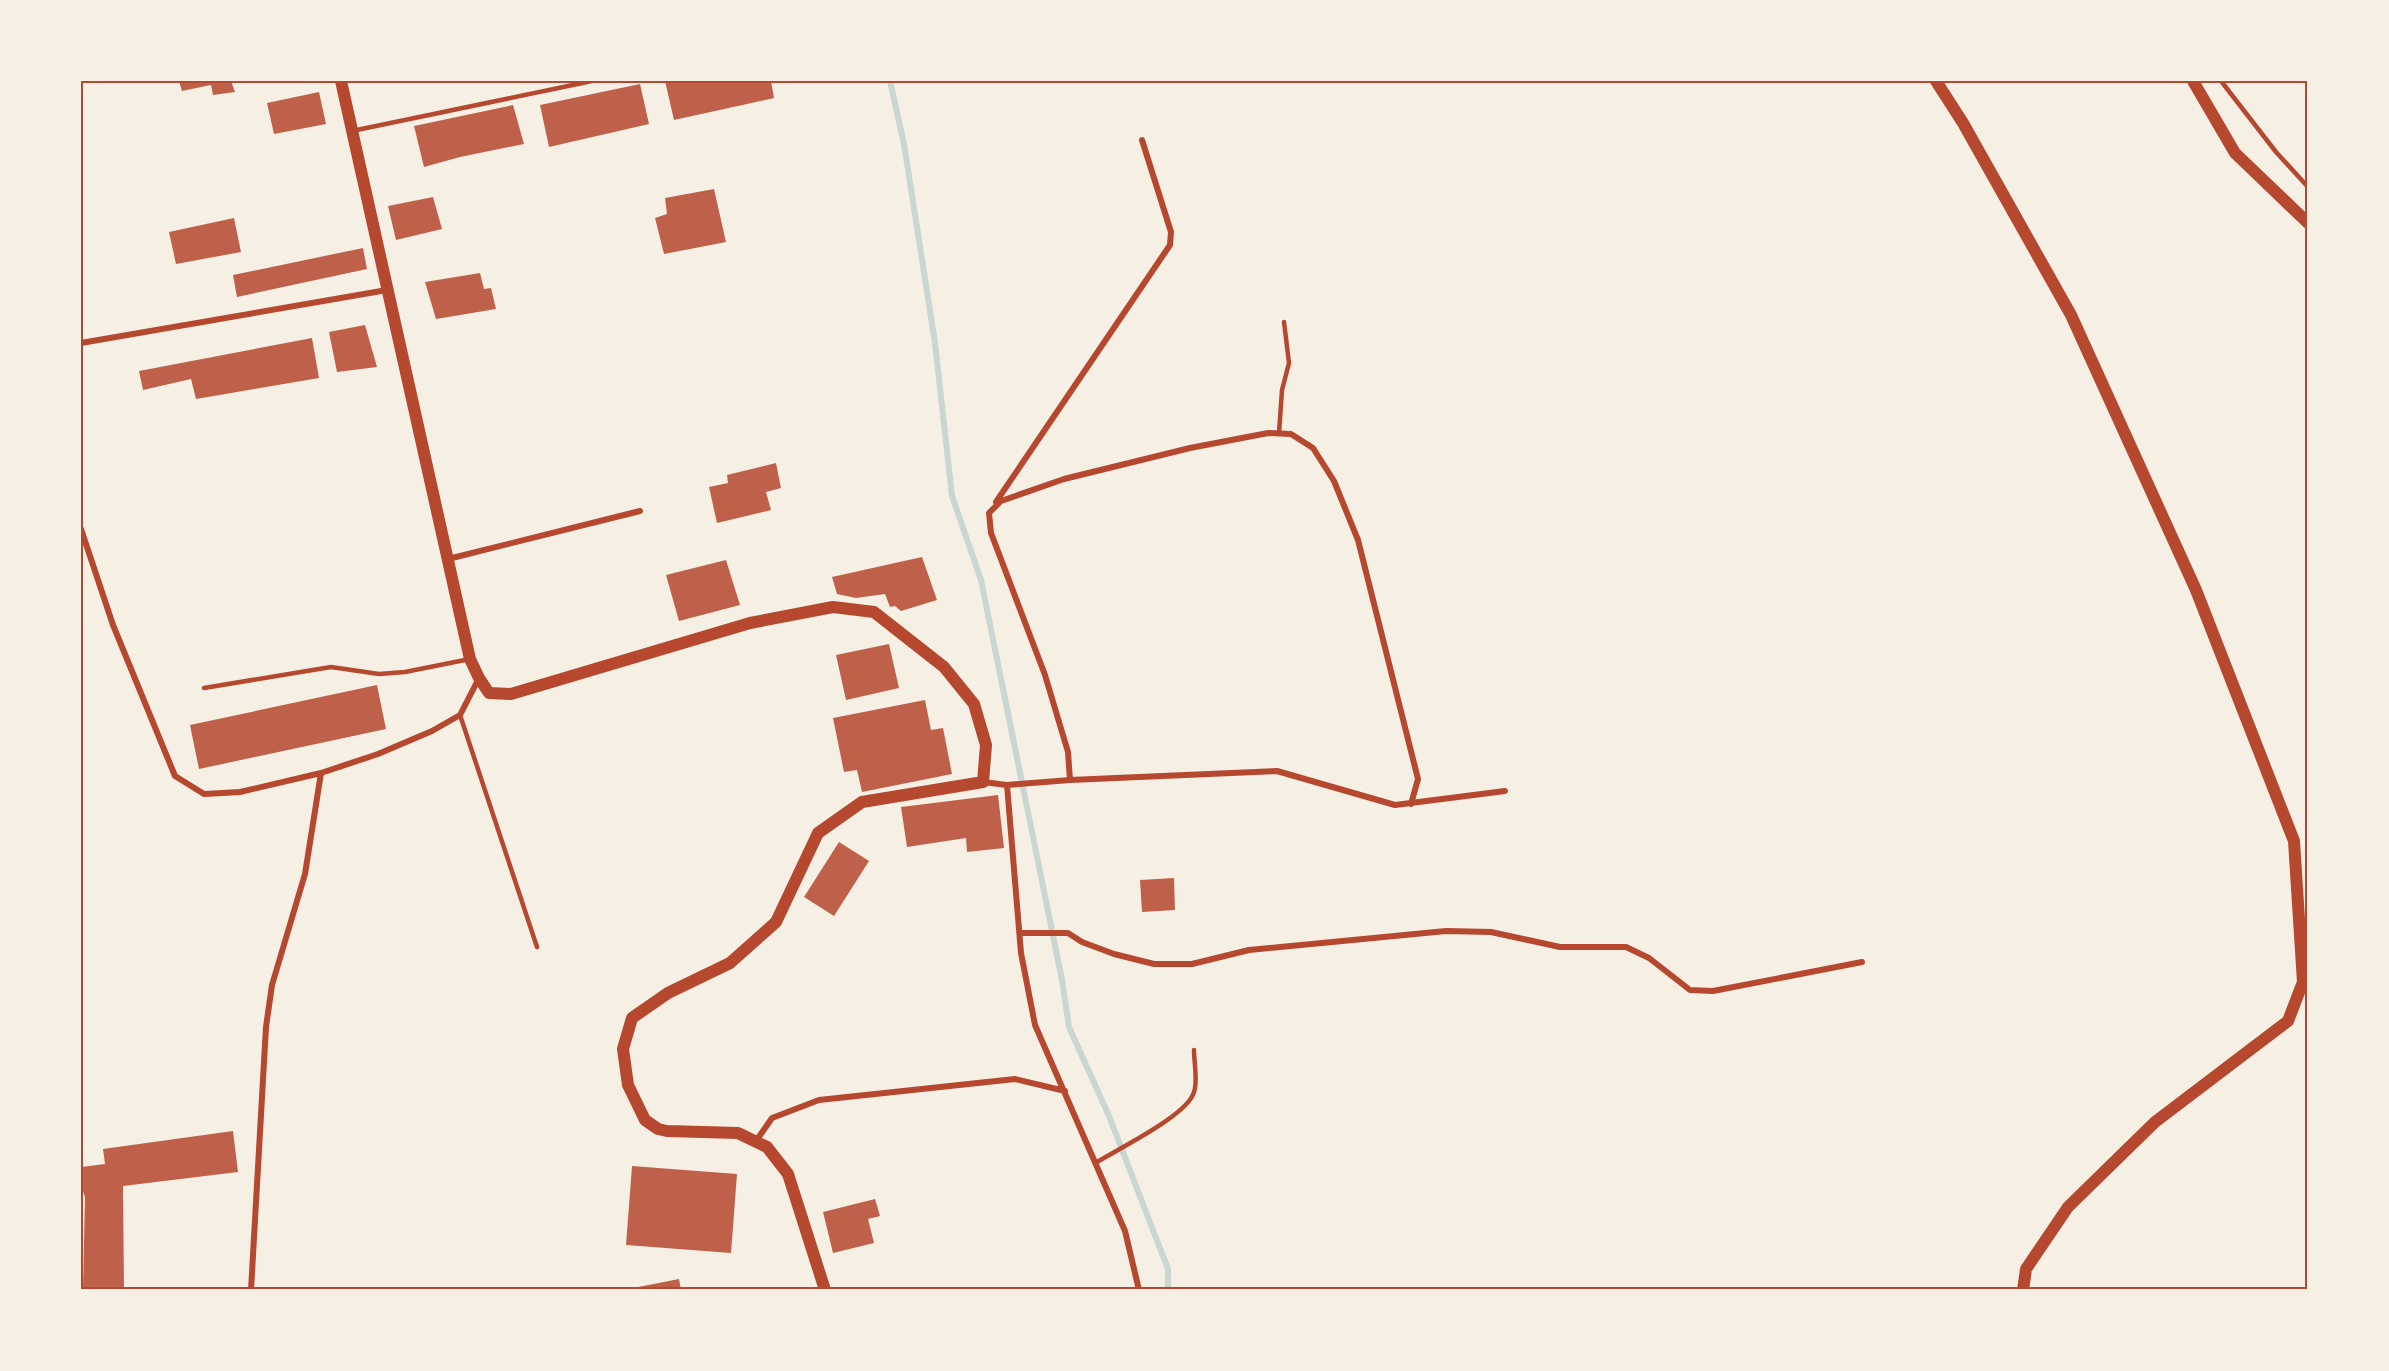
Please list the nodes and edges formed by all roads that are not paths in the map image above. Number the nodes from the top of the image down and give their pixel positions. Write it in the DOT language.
graph roads {
  1 [pos="341,81"];
  2 [pos="592,81"];
  3 [pos="1936,81"];
  4 [pos="2193,81"];
  5 [pos="2221,81"];
  6 [pos="352,131"];
  7 [pos="1142,140"];
  8 [pos="2308,187"];
  9 [pos="2308,223"];
  10 [pos="387,290"];
  11 [pos="1284,322"];
  12 [pos="81,343"];
  13 [pos="1279,433"];
  14 [pos="640,511"];
  15 [pos="989,513"];
  16 [pos="81,529"];
  17 [pos="446,559"];
  18 [pos="470,659"];
  19 [pos="478,678"];
  20 [pos="204,688"];
  21 [pos="460,714"];
  22 [pos="321,773"];
  23 [pos="1070,780"];
  24 [pos="983,782"];
  25 [pos="1007,785"];
  26 [pos="1505,791"];
  27 [pos="1411,804"];
  28 [pos="1020,933"];
  29 [pos="537,947"];
  30 [pos="1862,962"];
  31 [pos="1194,1050"];
  32 [pos="1065,1091"];
  33 [pos="755,1142"];
  34 [pos="1097,1162"];
  35 [pos="251,1290"];
  36 [pos="825,1290"];
  37 [pos="1139,1290"];
  38 [pos="2023,1290"];
  1 -- 6 [label="main road"];
  2 -- 6 [label="lane"];
  3 -- 38 [label="main road"];
  4 -- 9 [label="main road"];
  5 -- 8 [label="lane"];
  6 -- 10 [label="main road"];
  7 -- 15 [label="street"];
  10 -- 12 [label="street"];
  10 -- 17 [label="main road"];
  11 -- 13 [label="lane"];
  13 -- 15 [label="street"];
  13 -- 27 [label="street"];
  14 -- 17 [label="street"];
  15 -- 23 [label="street"];
  16 -- 22 [label="street"];
  17 -- 18 [label="main road"];
  18 -- 19 [label="main road"];
  18 -- 20 [label="lane"];
  19 -- 21 [label="street"];
  19 -- 24 [label="main road"];
  21 -- 22 [label="street"];
  21 -- 29 [label="lane"];
  22 -- 35 [label="street"];
  23 -- 25 [label="street"];
  23 -- 27 [label="street"];
  24 -- 25 [label="street"];
  24 -- 33 [label="main road"];
  25 -- 28 [label="street"];
  26 -- 27 [label="street"];
  28 -- 30 [label="street"];
  28 -- 32 [label="street"];
  31 -- 34 [label="lane"];
  32 -- 33 [label="street"];
  32 -- 34 [label="street"];
  33 -- 36 [label="main road"];
  34 -- 37 [label="street"];
}
